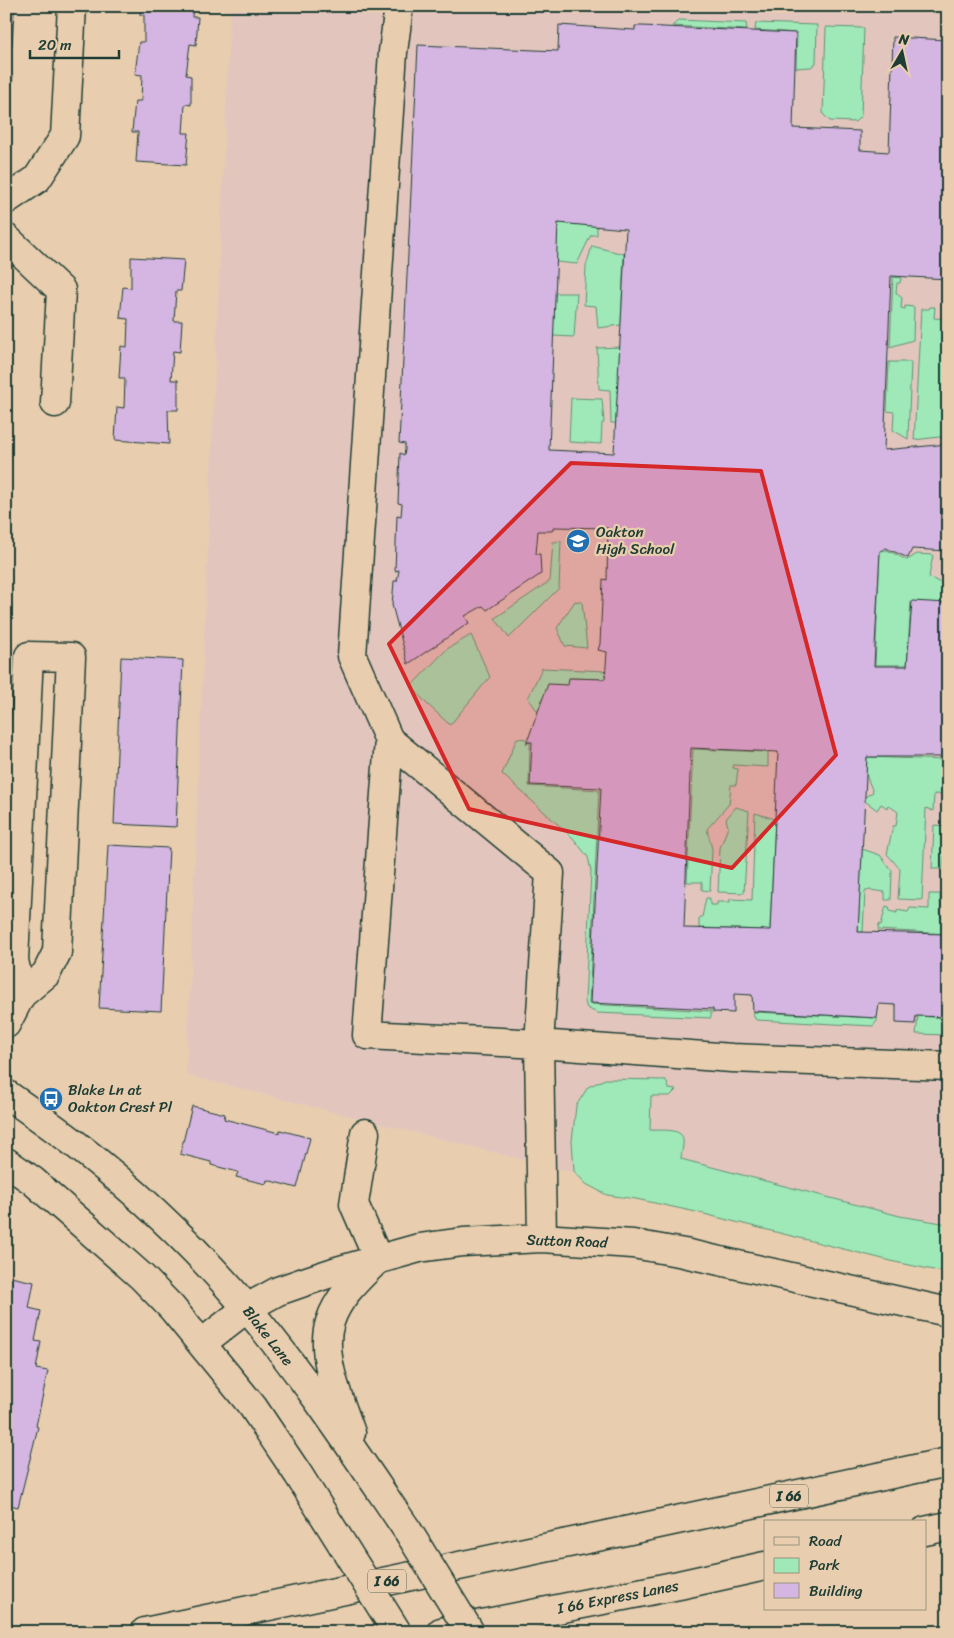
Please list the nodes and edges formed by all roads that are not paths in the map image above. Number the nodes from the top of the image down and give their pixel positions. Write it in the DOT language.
graph roads {
  1 [pos="72,6"];
  2 [pos="399,6"];
  3 [pos="6,200"];
  4 [pos="6,238"];
  5 [pos="56,403"];
  6 [pos="389,740"];
  7 [pos="21,995"];
  8 [pos="6,1024"];
  9 [pos="539,1044"];
  10 [pos="948,1066"];
  11 [pos="6,1094"];
  12 [pos="364,1133"];
  13 [pos="6,1162"];
  14 [pos="542,1238"];
  15 [pos="378,1259"];
  16 [pos="247,1308"];
  17 [pos="948,1312"];
  18 [pos="202,1343"];
  19 [pos="361,1462"];
  20 [pos="948,1462"];
  21 [pos="948,1526"];
  22 [pos="926,1531"];
  23 [pos="764,1566"];
  24 [pos="145,1632"];
  25 [pos="397,1632"];
  26 [pos="441,1632"];
  27 [pos="470,1632"];
  1 -- 3 [label="main road"];
  2 -- 6 [label="main road"];
  4 -- 5 [label="main road"];
  6 -- 9 [label="main road"];
  6 -- 9 [label="main road"];
  7 -- 7 [label="main road"];
  7 -- 8 [label="main road"];
  9 -- 10 [label="main road"];
  9 -- 14 [label="main road"];
  11 -- 16 [label="main road, Blake Lane"];
  12 -- 15 [label="main road"];
  13 -- 18 [label="main road"];
  14 -- 15 [label="main road, Sutton Road"];
  14 -- 17 [label="main road, Sutton Road"];
  15 -- 16 [label="main road, Sutton Road"];
  15 -- 19 [label="main road"];
  16 -- 18 [label="main road, Sutton Road"];
  16 -- 19 [label="main road, Blake Lane"];
  18 -- 25 [label="main road, bridge"];
  19 -- 27 [label="main road, Blake Lane, bridge"];
  20 -- 24 [label="main road, I 66"];
  21 -- 22 [label="main road"];
  23 -- 26 [label="main road, I 66 Express Lanes"];
}
